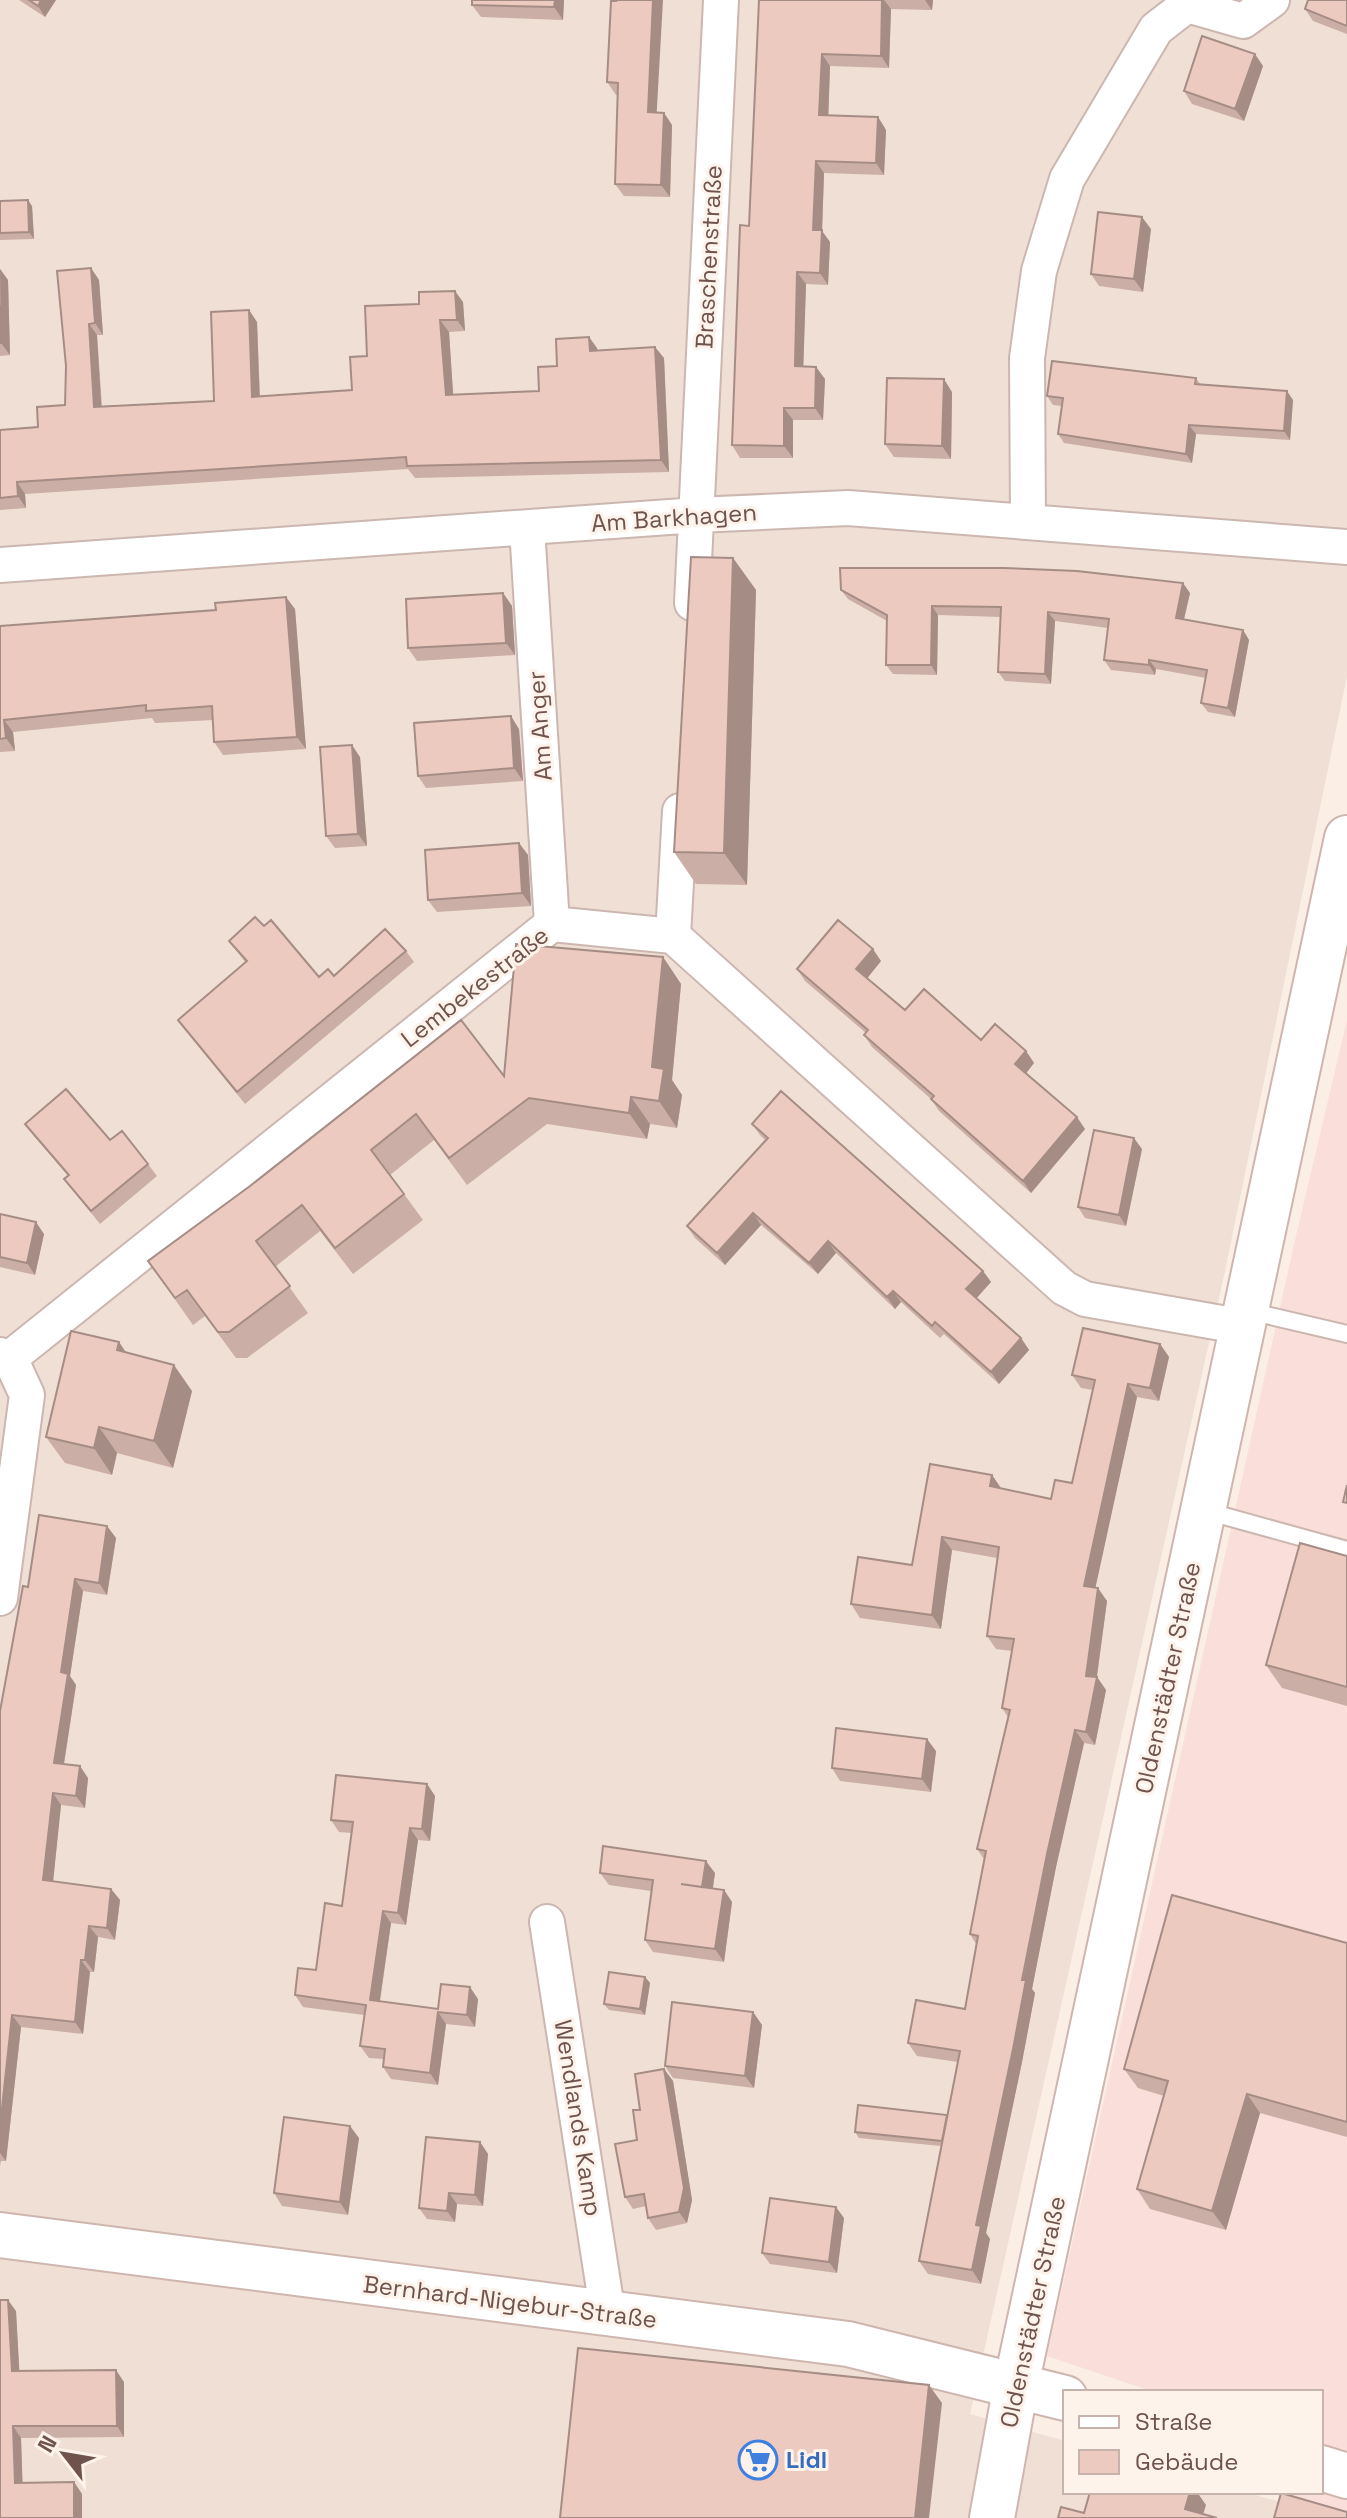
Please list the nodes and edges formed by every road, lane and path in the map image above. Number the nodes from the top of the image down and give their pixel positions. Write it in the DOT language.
graph roads {
  1 [pos="721,0"];
  2 [pos="1272,0"];
  3 [pos="697,515"];
  4 [pos="1028,521"];
  5 [pos="527,528"];
  6 [pos="1347,547"];
  7 [pos="0,565"];
  8 [pos="690,640"];
  9 [pos="682,780"];
  10 [pos="1347,838"];
  11 [pos="552,924"];
  12 [pos="673,936"];
  13 [pos="1246,1318"];
  14 [pos="1347,1334"];
  15 [pos="5,1357"];
  16 [pos="1204,1511"];
  17 [pos="1347,1550"];
  18 [pos="0,1598"];
  19 [pos="547,1922"];
  20 [pos="0,2235"];
  21 [pos="608,2315"];
  22 [pos="1016,2385"];
  23 [pos="1063,2397"];
  24 [pos="1323,2469"];
  25 [pos="1347,2476"];
  26 [pos="992,2518"];
  1 -- 3 [label="street, Braschenstraße"];
  2 -- 4 [label="street"];
  3 -- 4 [label="street, Am Barkhagen"];
  3 -- 5 [label="street, Am Barkhagen"];
  3 -- 8 [label="street"];
  4 -- 6 [label="street, Am Barkhagen"];
  5 -- 7 [label="street, Am Barkhagen"];
  5 -- 11 [label="street, Am Anger"];
  9 -- 12 [label="street"];
  10 -- 13 [label="street, Oldenstädter Straße"];
  11 -- 12 [label="street, Lembekestraße"];
  11 -- 15 [label="street, Lembekestraße"];
  12 -- 13 [label="street"];
  13 -- 14 [label="lane"];
  13 -- 16 [label="street, Oldenstädter Straße"];
  15 -- 18 [label="street"];
  16 -- 17 [label="lane"];
  16 -- 22 [label="street, Oldenstädter Straße"];
  19 -- 21 [label="street, Wendlands Kamp"];
  20 -- 21 [label="street, Bernhard-Nigebur-Straße"];
  21 -- 22 [label="street, Bernhard-Nigebur-Straße"];
  22 -- 23 [label="street, Bernhard-Nigebur-Straße"];
  22 -- 26 [label="street, Oldenstädter Straße"];
  24 -- 25 [label="street"];
}
